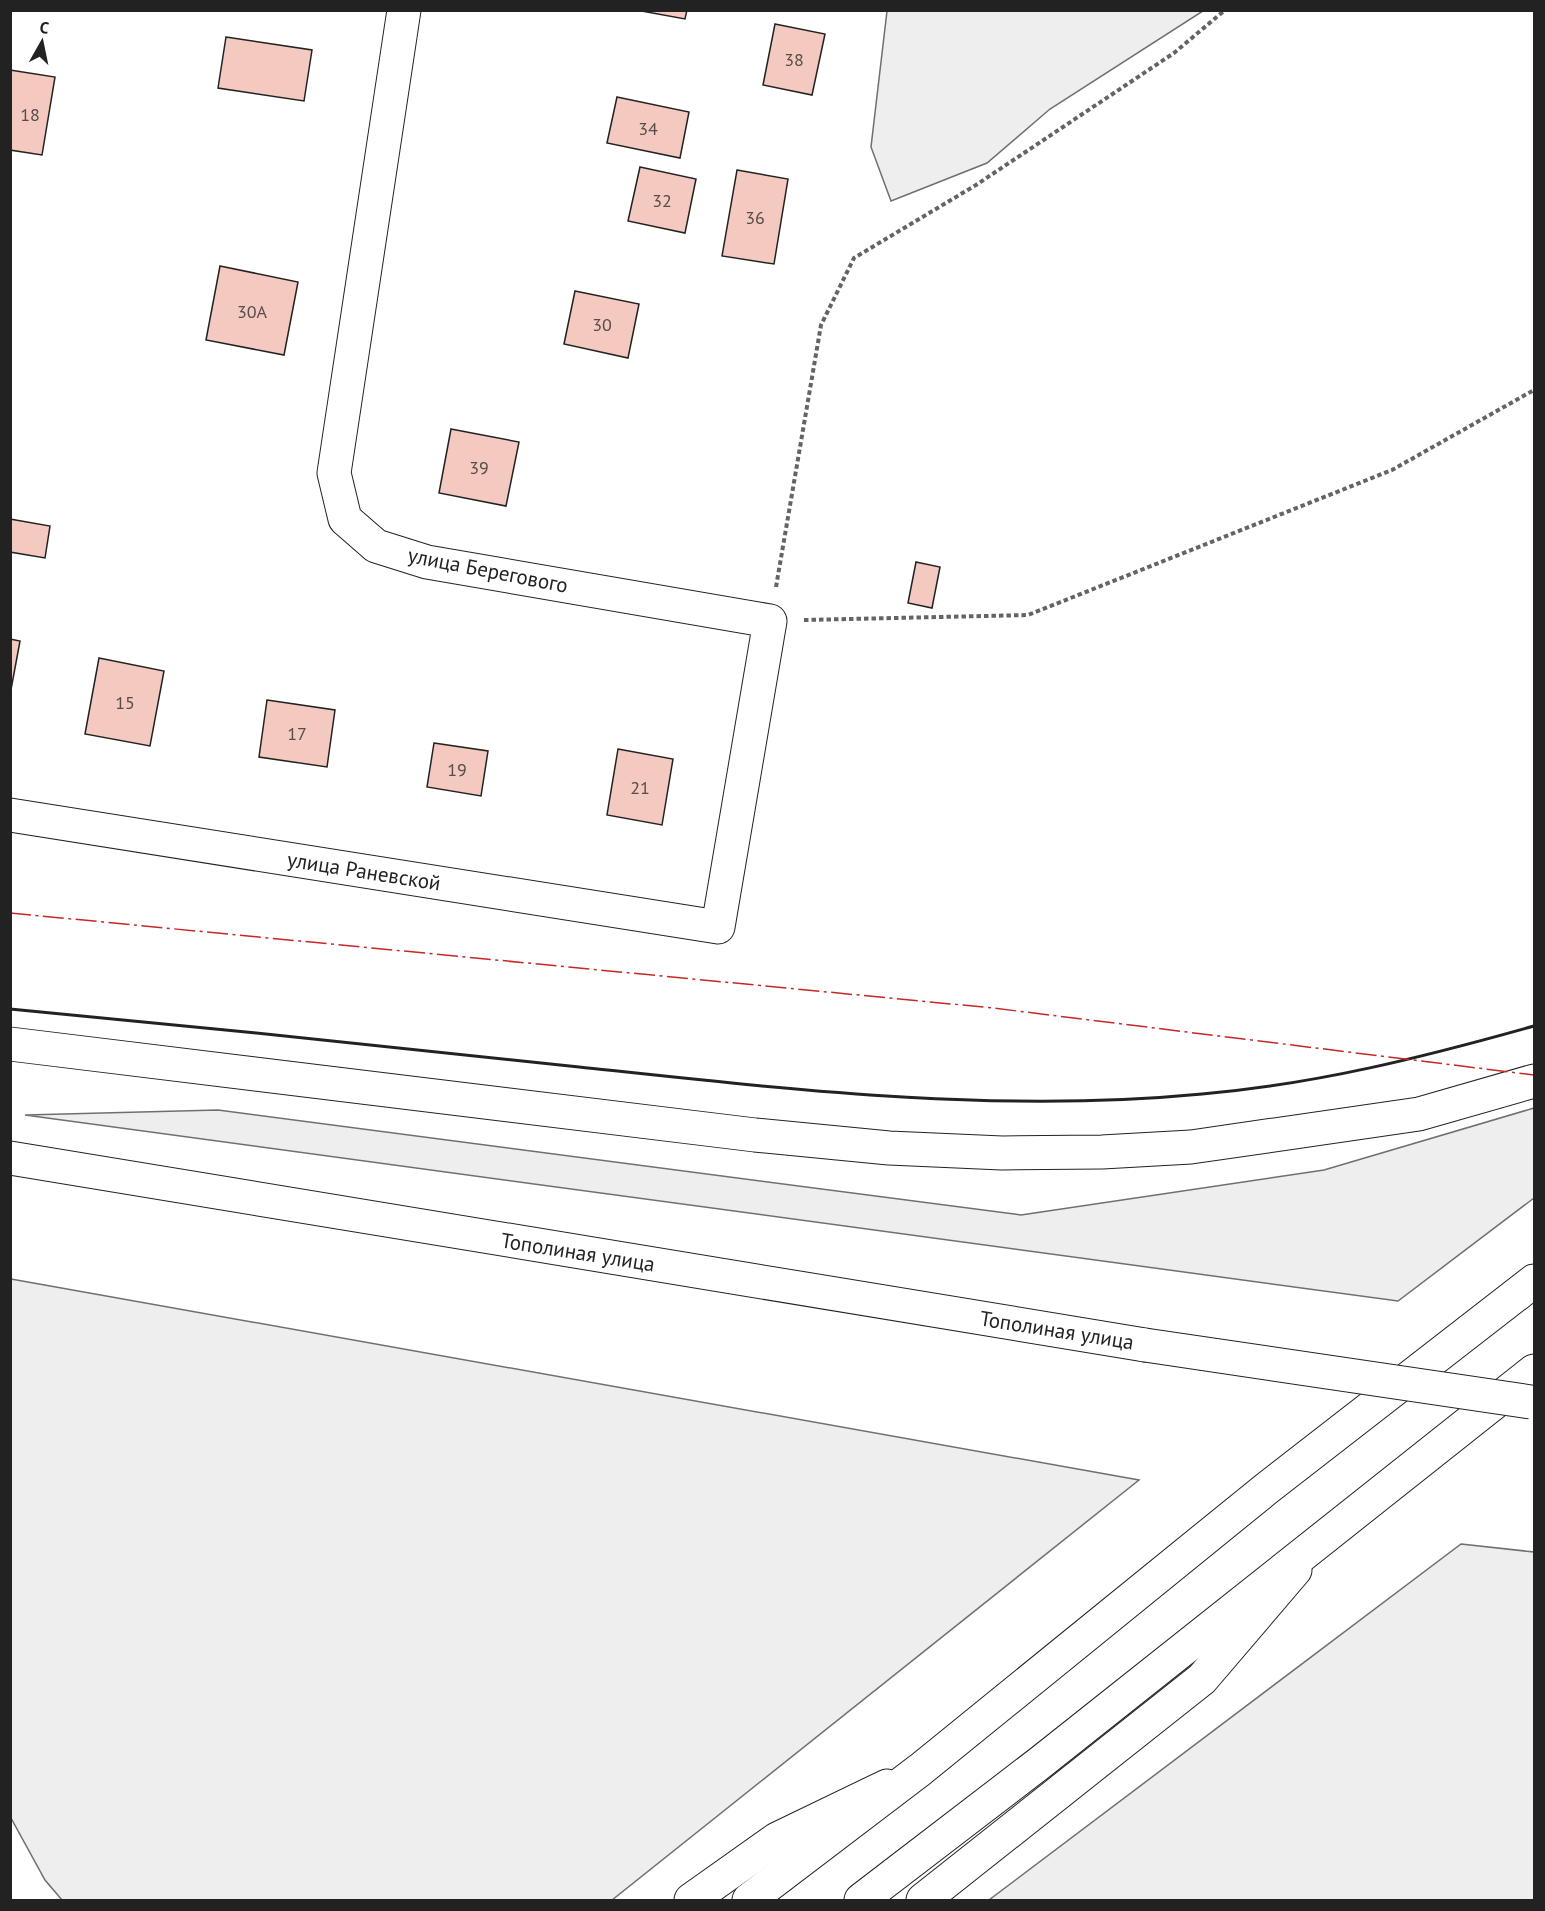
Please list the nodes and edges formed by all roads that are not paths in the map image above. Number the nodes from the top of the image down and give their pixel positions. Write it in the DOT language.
graph roads {
  1 [pos="404,10"];
  2 [pos="10,815"];
  3 [pos="718,927"];
  4 [pos="10,1044"];
  5 [pos="1534,1081"];
  6 [pos="10,1158"];
  7 [pos="1534,1281"];
  8 [pos="1534,1394"];
  9 [pos="1322,1539"];
  10 [pos="921,1769"];
  11 [pos="691,1900"];
  12 [pos="748,1900"];
  13 [pos="861,1900"];
  14 [pos="924,1900"];
  1 -- 3 [label="main road, улица Берегового"];
  2 -- 3 [label="main road, улица Раневской"];
  4 -- 5 [label="main road"];
  6 -- 8 [label="main road, Тополиная улица, bridge"];
  7 -- 10 [label="main road"];
  8 -- 9 [label="main road"];
  9 -- 13 [label="main road"];
  9 -- 14 [label="main road"];
  10 -- 11 [label="main road"];
  10 -- 12 [label="main road"];
}
